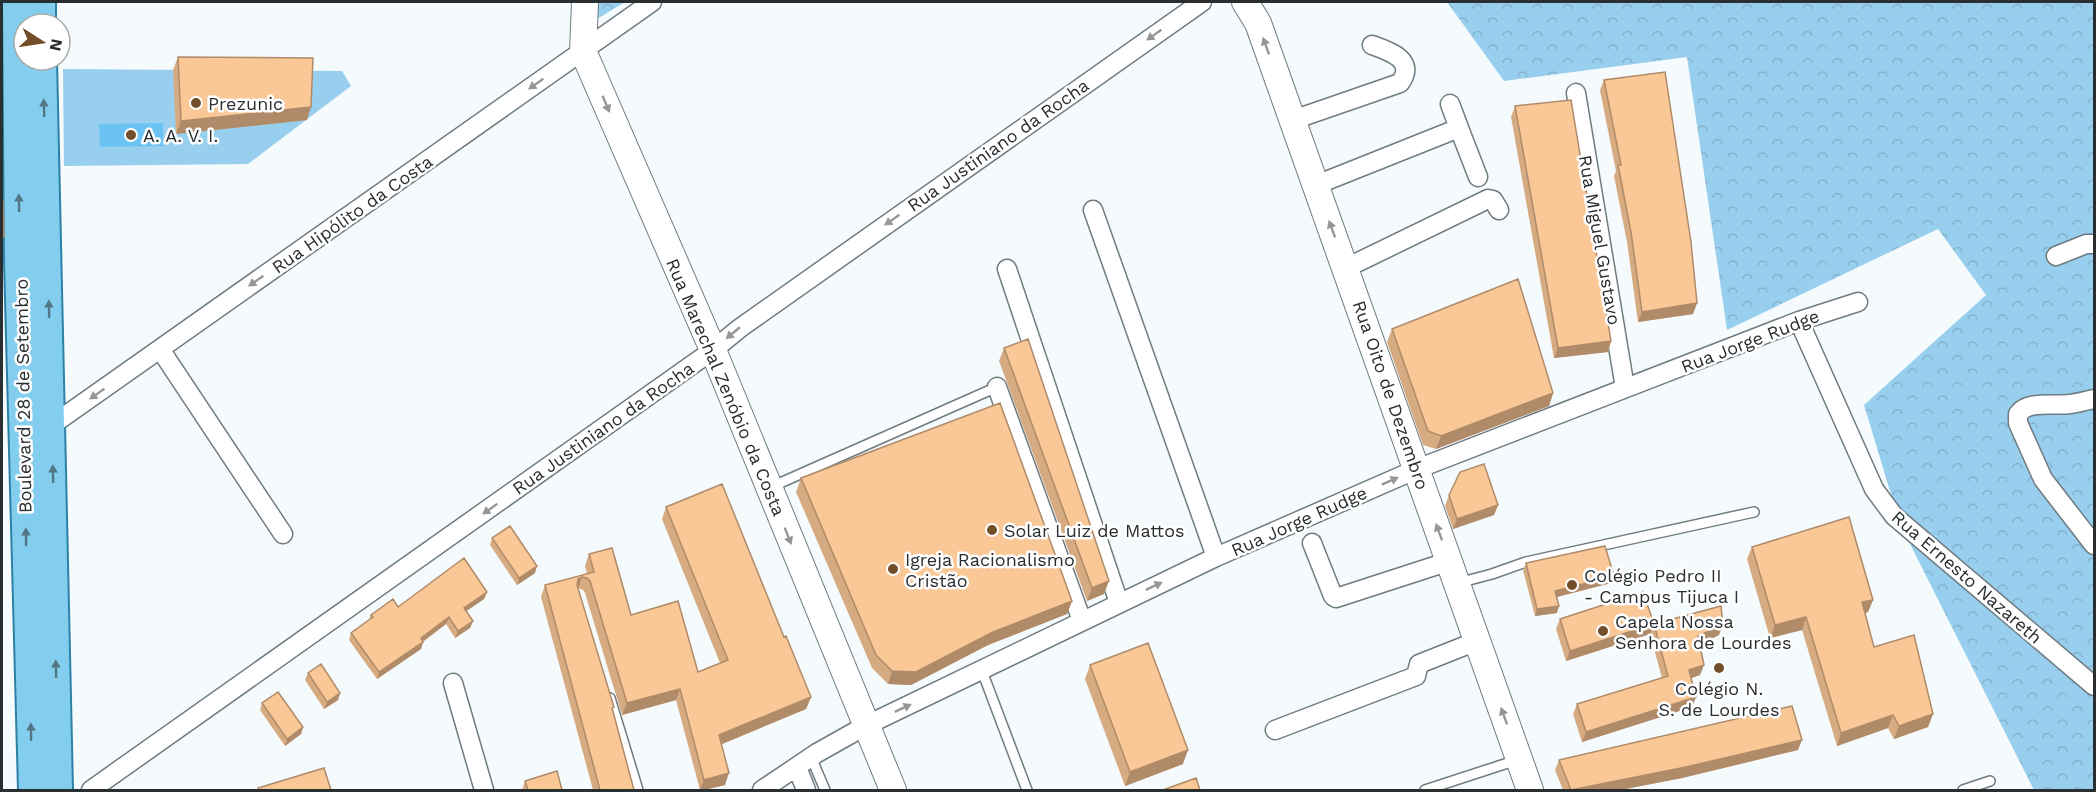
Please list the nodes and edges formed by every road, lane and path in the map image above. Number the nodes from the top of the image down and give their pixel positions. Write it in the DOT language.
graph roads {
  1 [pos="16,2"];
  2 [pos="585,2"];
  3 [pos="652,2"];
  4 [pos="1202,2"];
  5 [pos="1245,2"];
  6 [pos="1372,45"];
  7 [pos="583,51"];
  8 [pos="42,72"];
  9 [pos="1576,93"];
  10 [pos="1450,104"];
  11 [pos="1293,120"];
  12 [pos="1459,128"];
  13 [pos="1478,177"];
  14 [pos="1316,185"];
  15 [pos="1093,210"];
  16 [pos="1499,210"];
  17 [pos="2094,244"];
  18 [pos="2056,256"];
  19 [pos="10,262"];
  20 [pos="48,262"];
  21 [pos="1346,268"];
  22 [pos="1007,269"];
  23 [pos="1858,302"];
  24 [pos="1800,321"];
  25 [pos="160,350"];
  26 [pos="713,350"];
  27 [pos="997,387"];
  28 [pos="1625,388"];
  29 [pos="2094,399"];
  30 [pos="52,425"];
  31 [pos="1417,469"];
  32 [pos="768,488"];
  33 [pos="1754,512"];
  34 [pos="283,534"];
  35 [pos="1312,543"];
  36 [pos="2094,545"];
  37 [pos="1216,557"];
  38 [pos="1454,572"];
  39 [pos="1119,603"];
  40 [pos="1082,621"];
  41 [pos="1477,641"];
  42 [pos="982,671"];
  43 [pos="453,683"];
  44 [pos="2094,686"];
  45 [pos="609,693"];
  46 [pos="865,726"];
  47 [pos="1275,730"];
  48 [pos="1519,759"];
  49 [pos="804,762"];
  50 [pos="1990,781"];
  51 [pos="33,790"];
  52 [pos="58,790"];
  53 [pos="92,790"];
  54 [pos="484,790"];
  55 [pos="638,790"];
  56 [pos="762,790"];
  57 [pos="806,790"];
  58 [pos="825,790"];
  59 [pos="893,790"];
  60 [pos="1027,790"];
  61 [pos="1425,790"];
  62 [pos="1530,790"];
  63 [pos="1963,790"];
  19 -- 1 [label="main road, Boulevard 28 de Setembro, one-way"];
  2 -- 7 [label="street"];
  3 -- 7 [label="street, Rua Hipólito da Costa"];
  4 -- 26 [label="street, Rua Justiniano da Rocha, one-way"];
  11 -- 5 [label="street, Rua Oito de Dezembro, one-way"];
  6 -- 11 [label="street"];
  7 -- 25 [label="street, Rua Hipólito da Costa, one-way"];
  7 -- 26 [label="street, Rua Marechal Zenóbio da Costa, one-way"];
  20 -- 8 [label="main road, Boulevard 28 de Setembro, one-way"];
  9 -- 28 [label="street, Rua Miguel Gustavo"];
  10 -- 12 [label="street"];
  11 -- 14 [label="street, Rua Oito de Dezembro"];
  12 -- 13 [label="street"];
  12 -- 14 [label="street"];
  21 -- 14 [label="street, Rua Oito de Dezembro, one-way"];
  15 -- 37 [label="street"];
  16 -- 21 [label="street"];
  17 -- 18 [label="street"];
  19 -- 20 [label="street"];
  51 -- 19 [label="main road, Boulevard 28 de Setembro, one-way"];
  30 -- 20 [label="main road, Boulevard 28 de Setembro, one-way"];
  21 -- 31 [label="street, Rua Oito de Dezembro"];
  22 -- 39 [label="street"];
  23 -- 24 [label="street, Rua Jorge Rudge"];
  24 -- 28 [label="street, Rua Jorge Rudge"];
  24 -- 44 [label="street, Rua Ernesto Nazareth"];
  25 -- 30 [label="street, Rua Hipólito da Costa, one-way"];
  25 -- 34 [label="street"];
  26 -- 32 [label="street, Rua Marechal Zenóbio da Costa"];
  26 -- 53 [label="street, Rua Justiniano da Rocha, one-way"];
  27 -- 32 [label="lane"];
  27 -- 40 [label="street"];
  28 -- 31 [label="street, Rua Jorge Rudge"];
  29 -- 36 [label="street"];
  52 -- 30 [label="main road, Boulevard 28 de Setembro, one-way"];
  37 -- 31 [label="street, Rua Jorge Rudge, one-way"];
  38 -- 31 [label="street, Rua Oito de Dezembro, one-way"];
  32 -- 46 [label="street, Rua Marechal Zenóbio da Costa, one-way"];
  33 -- 38 [label="lane"];
  35 -- 38 [label="street"];
  39 -- 37 [label="street, Rua Jorge Rudge, one-way"];
  38 -- 41 [label="street, Rua Oito de Dezembro"];
  39 -- 40 [label="street, Rua Jorge Rudge"];
  40 -- 42 [label="street, Rua Jorge Rudge"];
  41 -- 47 [label="street"];
  48 -- 41 [label="street, Rua Oito de Dezembro, one-way"];
  46 -- 42 [label="street, Rua Jorge Rudge, one-way"];
  42 -- 60 [label="lane"];
  43 -- 54 [label="street"];
  45 -- 55 [label="lane"];
  46 -- 49 [label="street, Rua Jorge Rudge"];
  46 -- 59 [label="street, Rua Marechal Zenóbio da Costa"];
  48 -- 61 [label="lane"];
  48 -- 62 [label="street, Rua Oito de Dezembro"];
  49 -- 56 [label="street, Rua Jorge Rudge"];
  49 -- 57 [label="street"];
  49 -- 58 [label="lane"];
  50 -- 63 [label="lane"];
}
